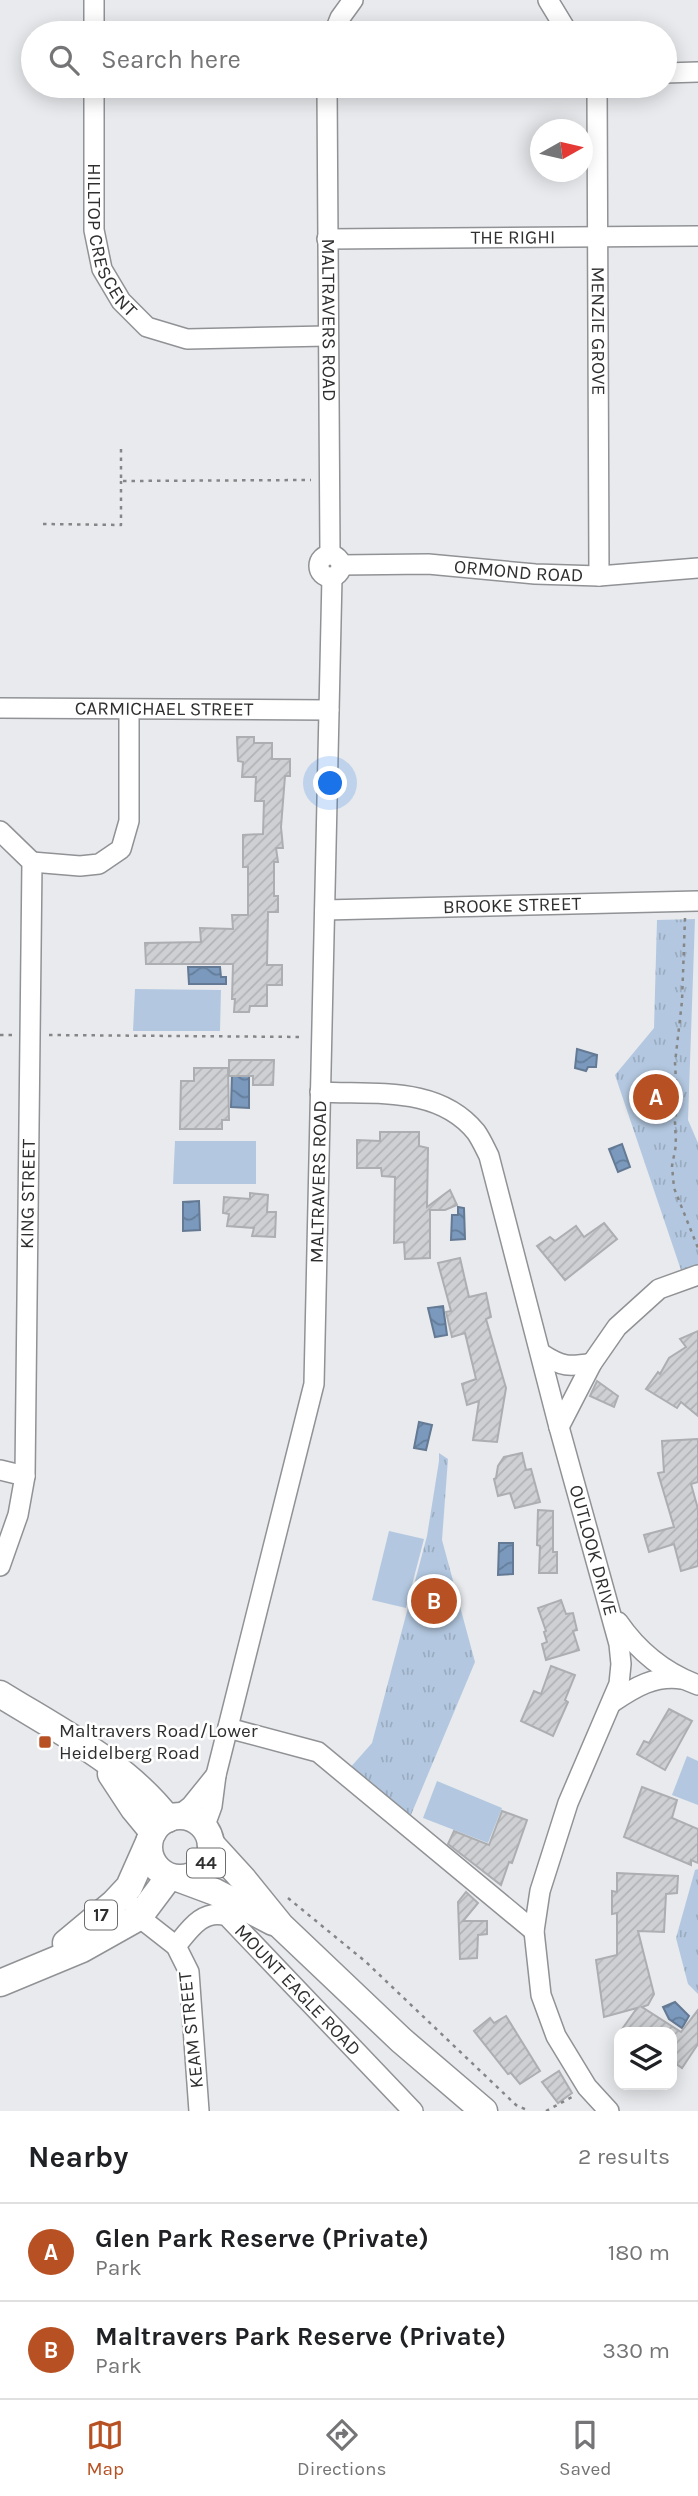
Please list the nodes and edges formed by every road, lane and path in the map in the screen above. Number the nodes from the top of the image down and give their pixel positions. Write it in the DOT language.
graph roads {
  1 [pos="94,0"];
  2 [pos="353,0"];
  3 [pos="548,0"];
  4 [pos="94,21"];
  5 [pos="339,21"];
  6 [pos="561,21"];
  7 [pos="698,72"];
  8 [pos="677,73"];
  9 [pos="94,98"];
  10 [pos="327,98"];
  11 [pos="597,98"];
  12 [pos="598,236"];
  13 [pos="698,236"];
  14 [pos="327,239"];
  15 [pos="327,336"];
  16 [pos="121,449"];
  17 [pos="311,480"];
  18 [pos="121,481"];
  19 [pos="43,524"];
  20 [pos="334,566"];
  21 [pos="698,568"];
  22 [pos="599,576"];
  23 [pos="0,708"];
  24 [pos="129,710"];
  25 [pos="329,710"];
  26 [pos="0,831"];
  27 [pos="32,862"];
  28 [pos="698,901"];
  29 [pos="325,910"];
  30 [pos="685,917"];
  31 [pos="0,1035"];
  32 [pos="30,1035"];
  33 [pos="322,1036"];
  34 [pos="320,1093"];
  35 [pos="698,1248"];
  36 [pos="698,1275"];
  37 [pos="542,1354"];
  38 [pos="592,1363"];
  39 [pos="559,1427"];
  40 [pos="0,1470"];
  41 [pos="25,1476"];
  42 [pos="0,1566"];
  43 [pos="611,1612"];
  44 [pos="690,1682"];
  45 [pos="0,1694"];
  46 [pos="613,1702"];
  47 [pos="228,1728"];
  48 [pos="216,1775"];
  49 [pos="162,1827"];
  50 [pos="207,1836"];
  51 [pos="175,1878"];
  52 [pos="129,1887"];
  53 [pos="282,1893"];
  54 [pos="139,1917"];
  55 [pos="281,1926"];
  56 [pos="534,1931"];
  57 [pos="176,1946"];
  58 [pos="31,1969"];
  59 [pos="0,1983"];
  60 [pos="580,2092"];
  61 [pos="199,2111"];
  62 [pos="413,2111"];
  63 [pos="484,2111"];
  64 [pos="528,2111"];
  65 [pos="546,2111"];
  66 [pos="609,2111"];
  1 -- 4 [label="street"];
  2 -- 5 [label="street"];
  3 -- 6 [label="street"];
  7 -- 8 [label="street"];
  9 -- 15 [label="street, HILLTOP CRESCENT"];
  10 -- 14 [label="street, MALTRAVERS ROAD"];
  11 -- 12 [label="street, MENZIE GROVE"];
  12 -- 13 [label="street, THE RIGHI"];
  12 -- 14 [label="street, THE RIGHI"];
  12 -- 22 [label="street, MENZIE GROVE"];
  14 -- 15 [label="street, MALTRAVERS ROAD"];
  15 -- 20 [label="street, MALTRAVERS ROAD"];
  16 -- 18 [label="path"];
  17 -- 18 [label="path"];
  18 -- 19 [label="path"];
  20 -- 22 [label="street, ORMOND ROAD"];
  20 -- 25 [label="street, MALTRAVERS ROAD"];
  21 -- 22 [label="street, ORMOND ROAD"];
  23 -- 24 [label="street, CARMICHAEL STREET"];
  24 -- 25 [label="street, CARMICHAEL STREET"];
  24 -- 27 [label="street"];
  25 -- 29 [label="street, MALTRAVERS ROAD"];
  26 -- 27 [label="street"];
  27 -- 32 [label="street, KING STREET"];
  28 -- 29 [label="street, BROOKE STREET"];
  29 -- 33 [label="street, MALTRAVERS ROAD"];
  30 -- 35 [label="path"];
  31 -- 32 [label="path"];
  32 -- 33 [label="path"];
  32 -- 41 [label="street, KING STREET"];
  33 -- 34 [label="street, MALTRAVERS ROAD"];
  34 -- 37 [label="street, OUTLOOK DRIVE"];
  34 -- 47 [label="street, MALTRAVERS ROAD"];
  36 -- 38 [label="street"];
  37 -- 38 [label="street"];
  37 -- 39 [label="street, OUTLOOK DRIVE"];
  38 -- 39 [label="street"];
  39 -- 43 [label="street, OUTLOOK DRIVE"];
  40 -- 41 [label="street"];
  41 -- 42 [label="street, KING STREET"];
  43 -- 44 [label="street"];
  43 -- 46 [label="street, OUTLOOK DRIVE"];
  44 -- 46 [label="street"];
  45 -- 49 [label="main road, 44"];
  46 -- 56 [label="street, OUTLOOK DRIVE"];
  47 -- 48 [label="street, MALTRAVERS ROAD"];
  47 -- 56 [label="street"];
  48 -- 49 [label="street, MALTRAVERS ROAD"];
  48 -- 50 [label="street, MALTRAVERS ROAD"];
  49 -- 50 [label="main road, 44"];
  49 -- 51 [label="main road, 44"];
  49 -- 52 [label="main road, 17"];
  50 -- 51 [label="main road, 44"];
  50 -- 55 [label="main road, 44"];
  51 -- 54 [label="main road, 17"];
  51 -- 55 [label="main road, 44"];
  52 -- 54 [label="street"];
  52 -- 58 [label="main road, 17"];
  53 -- 64 [label="path"];
  54 -- 57 [label="street, KEAM STREET"];
  54 -- 58 [label="main road, 17"];
  55 -- 63 [label="main road, 44"];
  56 -- 66 [label="street, OUTLOOK DRIVE"];
  57 -- 61 [label="street, KEAM STREET"];
  57 -- 62 [label="street, MOUNT EAGLE ROAD"];
  58 -- 59 [label="main road, 17"];
  60 -- 65 [label="path"];
}
